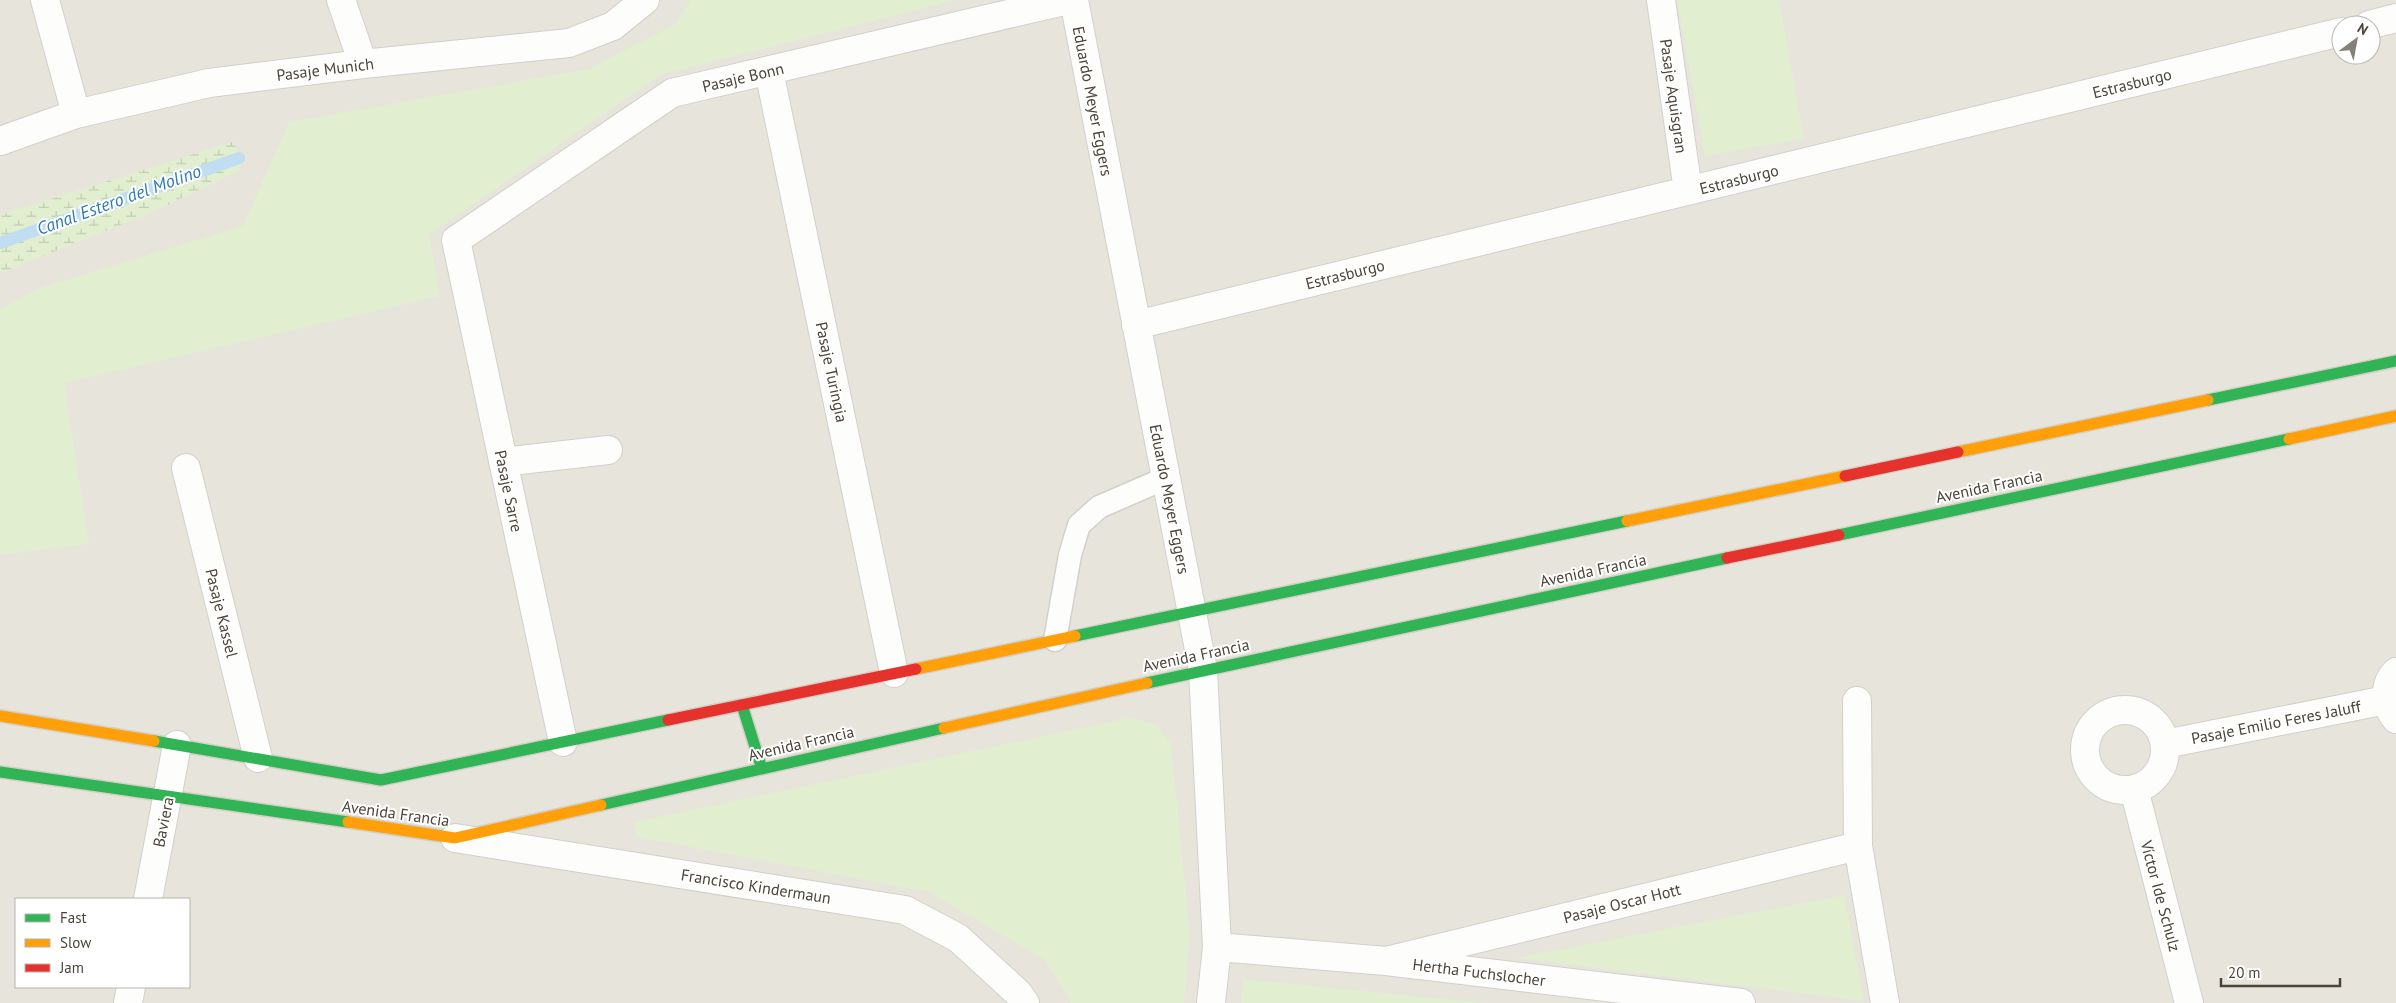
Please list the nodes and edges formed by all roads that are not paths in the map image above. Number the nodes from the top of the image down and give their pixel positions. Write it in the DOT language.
graph roads {
  1 [pos="45,0"];
  2 [pos="341,0"];
  3 [pos="645,0"];
  4 [pos="1068,0"];
  5 [pos="1074,0"];
  6 [pos="1661,0"];
  7 [pos="2396,18"];
  8 [pos="2381,22"];
  9 [pos="2331,34"];
  10 [pos="363,64"];
  11 [pos="770,71"];
  12 [pos="76,114"];
  13 [pos="0,142"];
  14 [pos="1688,191"];
  15 [pos="456,240"];
  16 [pos="1136,325"];
  17 [pos="2396,361"];
  18 [pos="2396,416"];
  19 [pos="608,450"];
  20 [pos="503,462"];
  21 [pos="186,468"];
  22 [pos="1166,478"];
  23 [pos="1192,611"];
  24 [pos="1055,640"];
  25 [pos="1203,670"];
  26 [pos="2396,672"];
  27 [pos="894,673"];
  28 [pos="1858,701"];
  29 [pos="742,705"];
  30 [pos="2391,709"];
  31 [pos="0,716"];
  32 [pos="563,742"];
  33 [pos="2165,744"];
  34 [pos="177,745"];
  35 [pos="258,758"];
  36 [pos="762,769"];
  37 [pos="0,772"];
  38 [pos="2134,789"];
  39 [pos="168,796"];
  40 [pos="455,838"];
  41 [pos="1858,846"];
  42 [pos="148,898"];
  43 [pos="1217,947"];
  44 [pos="1386,961"];
  45 [pos="131,988"];
  46 [pos="128,1003"];
  47 [pos="1024,1003"];
  48 [pos="1211,1003"];
  49 [pos="1741,1003"];
  50 [pos="1885,1003"];
  51 [pos="2189,1003"];
  1 -- 12 [label="street"];
  2 -- 10 [label="street"];
  3 -- 10 [label="street, Pasaje Munich"];
  4 -- 11 [label="street, Pasaje Bonn"];
  5 -- 16 [label="street, Eduardo Meyer Eggers"];
  6 -- 14 [label="street, Pasaje Aquisgran"];
  7 -- 8 [label="street"];
  9 -- 14 [label="street, Estrasburgo"];
  10 -- 12 [label="street, Pasaje Munich"];
  11 -- 15 [label="street, Pasaje Bonn"];
  11 -- 27 [label="street, Pasaje Turingia"];
  12 -- 13 [label="street, Pasaje Munich"];
  14 -- 16 [label="street, Estrasburgo"];
  15 -- 20 [label="street, Pasaje Sarre"];
  16 -- 22 [label="street, Eduardo Meyer Eggers"];
  17 -- 23 [label="main road, Avenida Francia"];
  18 -- 25 [label="main road, Avenida Francia"];
  19 -- 20 [label="street"];
  20 -- 32 [label="street, Pasaje Sarre"];
  21 -- 35 [label="street, Pasaje Kassel"];
  22 -- 23 [label="street, Eduardo Meyer Eggers"];
  22 -- 24 [label="lane"];
  23 -- 24 [label="main road, Avenida Francia"];
  23 -- 25 [label="street, Eduardo Meyer Eggers"];
  24 -- 27 [label="main road, Avenida Francia"];
  25 -- 36 [label="main road, Avenida Francia"];
  25 -- 43 [label="street, Eduardo Meyer Eggers"];
  26 -- 30 [label="street, Pasaje Emilio Feres Jaluff"];
  27 -- 29 [label="main road, Avenida Francia"];
  28 -- 41 [label="street"];
  29 -- 32 [label="main road, Avenida Francia"];
  29 -- 36 [label="main road"];
  30 -- 33 [label="street, Pasaje Emilio Feres Jaluff"];
  31 -- 34 [label="main road, Avenida Francia"];
  32 -- 35 [label="main road, Avenida Francia"];
  33 -- 38 [label="street"];
  33 -- 38 [label="street"];
  34 -- 35 [label="main road, Avenida Francia"];
  34 -- 39 [label="street, Baviera"];
  36 -- 40 [label="main road, Avenida Francia"];
  37 -- 39 [label="main road, Avenida Francia"];
  38 -- 51 [label="street, Víctor Ide Schulz"];
  39 -- 40 [label="main road, Avenida Francia"];
  39 -- 42 [label="street, Baviera"];
  40 -- 47 [label="street, Francisco Kindermaun"];
  41 -- 44 [label="street, Pasaje Oscar Hott"];
  41 -- 50 [label="street"];
  43 -- 44 [label="street, Hertha Fuchslocher"];
  43 -- 48 [label="street, Eduardo Meyer Eggers"];
  44 -- 49 [label="street, Hertha Fuchslocher"];
  45 -- 46 [label="street"];
}
